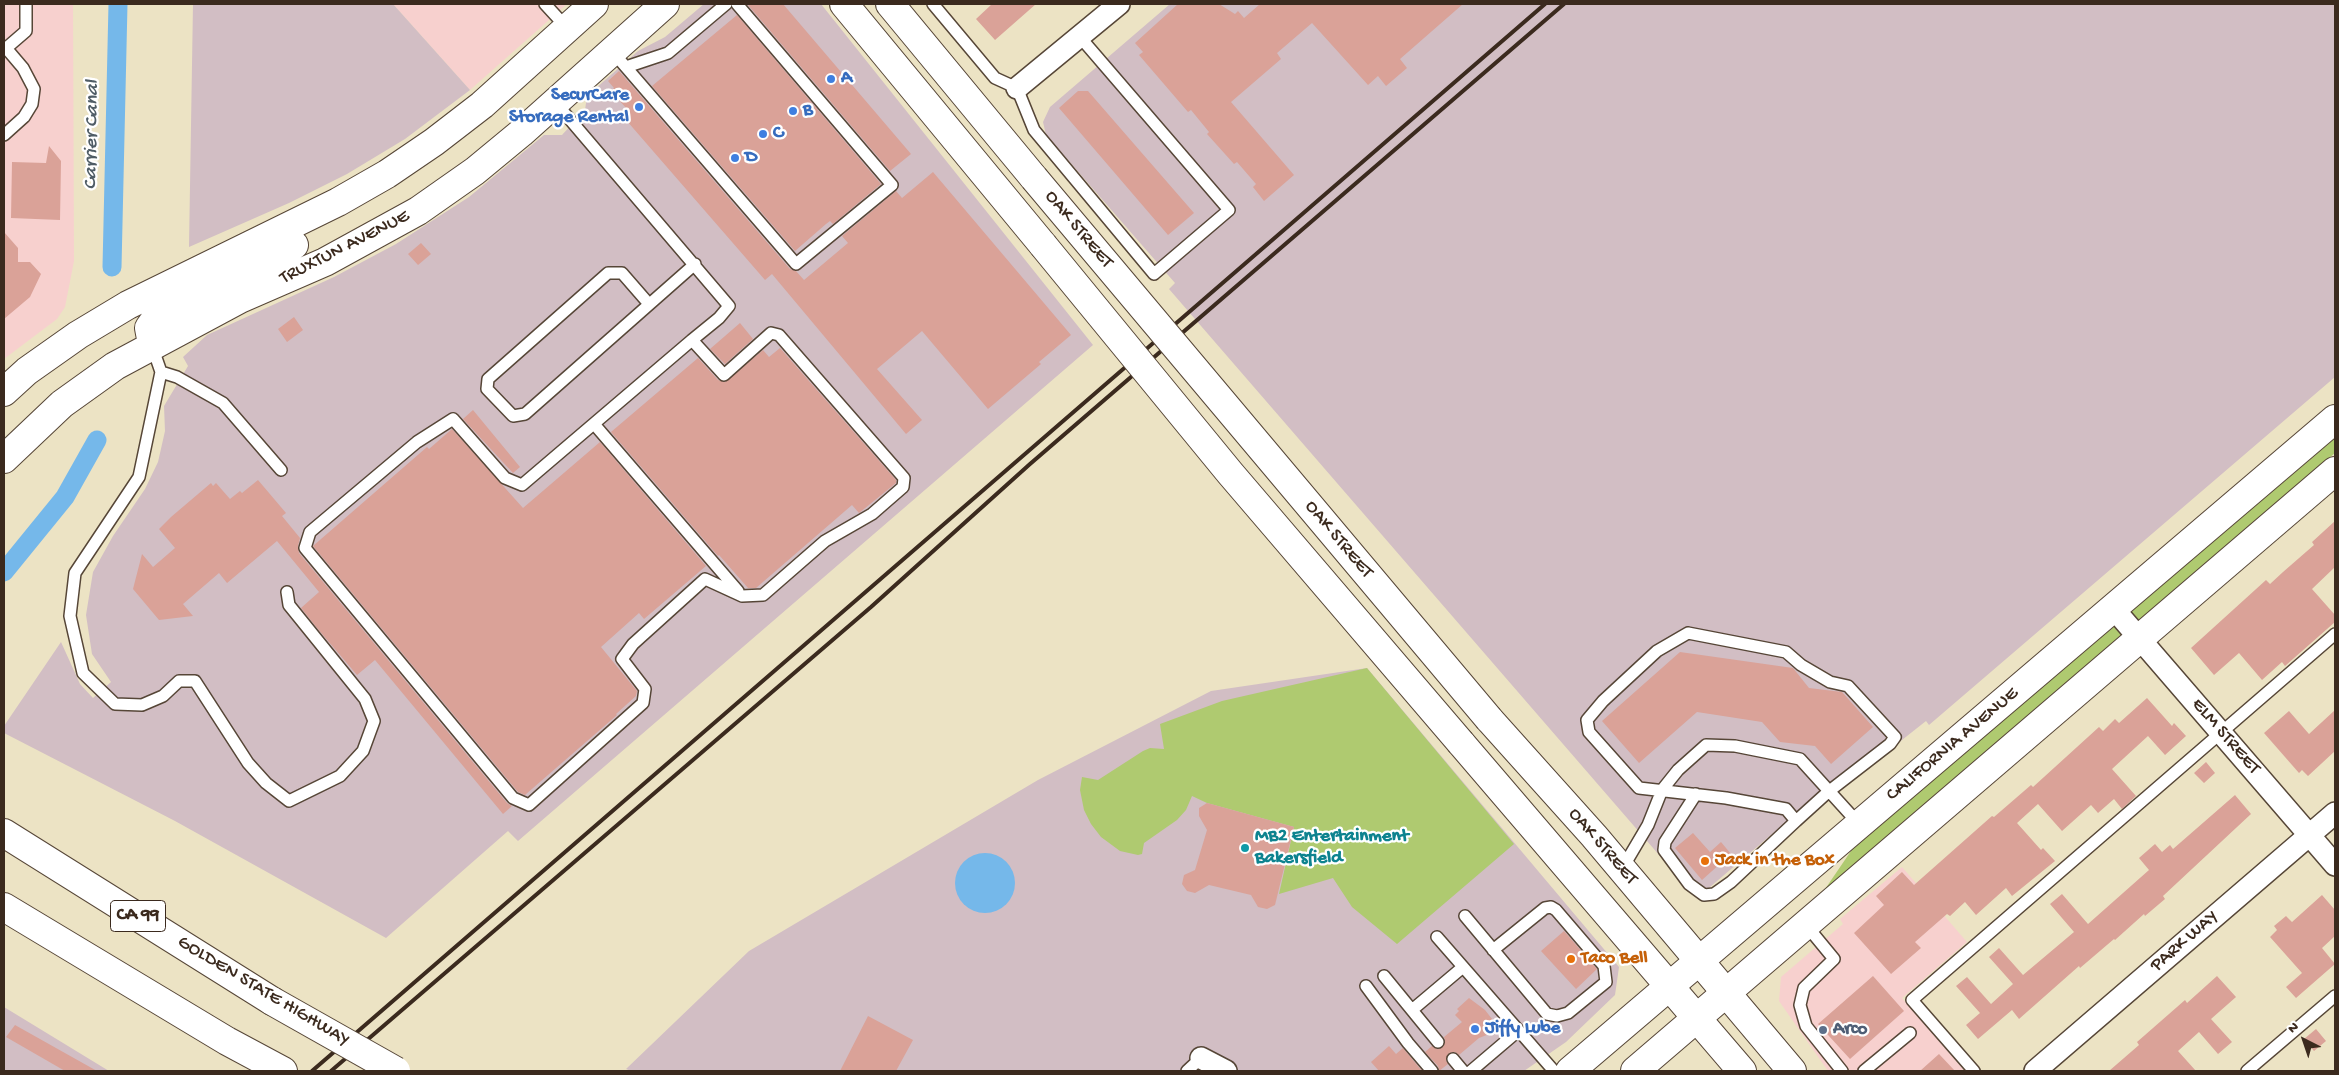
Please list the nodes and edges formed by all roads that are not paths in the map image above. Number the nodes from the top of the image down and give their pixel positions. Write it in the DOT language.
graph roads {
  1 [pos="26,4"];
  2 [pos="545,4"];
  3 [pos="594,4"];
  4 [pos="665,4"];
  5 [pos="726,4"];
  6 [pos="738,4"];
  7 [pos="844,4"];
  8 [pos="890,4"];
  9 [pos="932,4"];
  10 [pos="1119,4"];
  11 [pos="566,28"];
  12 [pos="1080,37"];
  13 [pos="5,49"];
  14 [pos="619,59"];
  15 [pos="1017,88"];
  16 [pos="555,102"];
  17 [pos="4,135"];
  18 [pos="434,142"];
  19 [pos="695,264"];
  20 [pos="649,304"];
  21 [pos="692,340"];
  22 [pos="152,344"];
  23 [pos="161,372"];
  24 [pos="4,392"];
  25 [pos="2335,419"];
  26 [pos="594,424"];
  27 [pos="4,459"];
  28 [pos="282,470"];
  29 [pos="2335,471"];
  30 [pos="287,592"];
  31 [pos="742,596"];
  32 [pos="2114,609"];
  33 [pos="2335,634"];
  34 [pos="2140,638"];
  35 [pos="2221,733"];
  36 [pos="1662,790"];
  37 [pos="1828,792"];
  38 [pos="1696,794"];
  39 [pos="2335,813"];
  40 [pos="1796,821"];
  41 [pos="1859,825"];
  42 [pos="4,833"];
  43 [pos="2309,835"];
  44 [pos="2335,865"];
  45 [pos="1622,869"];
  46 [pos="4,906"];
  47 [pos="1465,916"];
  48 [pos="1805,924"];
  49 [pos="1437,937"];
  50 [pos="1493,950"];
  51 [pos="1699,961"];
  52 [pos="1463,967"];
  53 [pos="1384,976"];
  54 [pos="1366,986"];
  55 [pos="1669,987"];
  56 [pos="1726,993"];
  57 [pos="2335,996"];
  58 [pos="1412,1010"];
  59 [pos="1696,1019"];
  60 [pos="1518,1031"];
  61 [pos="1910,1033"];
  62 [pos="1438,1042"];
  63 [pos="1453,1060"];
  64 [pos="1194,1065"];
  65 [pos="1735,1069"];
  66 [pos="1641,1070"];
  67 [pos="283,1071"];
  68 [pos="396,1071"];
  69 [pos="1226,1071"];
  70 [pos="1432,1071"];
  71 [pos="1463,1071"];
  72 [pos="1470,1071"];
  73 [pos="1554,1071"];
  74 [pos="1570,1071"];
  75 [pos="1792,1071"];
  76 [pos="1842,1071"];
  77 [pos="1864,1071"];
  78 [pos="1974,1071"];
  79 [pos="2035,1071"];
  80 [pos="2247,1071"];
  1 -- 13 [label="lane"];
  2 -- 11 [label="lane"];
  3 -- 11 [label="main road"];
  4 -- 14 [label="main road, TRUXTUN AVENUE"];
  5 -- 14 [label="lane"];
  6 -- 14 [label="lane"];
  7 -- 55 [label="main road, OAK STREET, bridge"];
  8 -- 45 [label="main road, OAK STREET, bridge"];
  9 -- 15 [label="lane"];
  10 -- 12 [label="street"];
  11 -- 18 [label="main road"];
  12 -- 15 [label="street"];
  12 -- 15 [label="lane"];
  13 -- 17 [label="lane"];
  14 -- 16 [label="main road, TRUXTUN AVENUE"];
  16 -- 19 [label="lane"];
  16 -- 22 [label="main road, TRUXTUN AVENUE"];
  18 -- 22 [label="main road"];
  18 -- 24 [label="main road"];
  19 -- 20 [label="lane"];
  19 -- 21 [label="lane"];
  20 -- 20 [label="lane"];
  21 -- 26 [label="lane"];
  21 -- 31 [label="lane"];
  22 -- 23 [label="lane"];
  22 -- 27 [label="main road, TRUXTUN AVENUE"];
  23 -- 28 [label="lane"];
  23 -- 30 [label="lane"];
  25 -- 32 [label="main road, CALIFORNIA AVENUE"];
  26 -- 31 [label="lane"];
  26 -- 31 [label="lane"];
  29 -- 34 [label="main road"];
  32 -- 34 [label="street, ELM STREET"];
  32 -- 41 [label="main road, CALIFORNIA AVENUE"];
  33 -- 35 [label="lane"];
  34 -- 35 [label="street, ELM STREET"];
  34 -- 48 [label="main road"];
  35 -- 43 [label="street, ELM STREET"];
  35 -- 78 [label="lane"];
  36 -- 37 [label="lane"];
  36 -- 37 [label="lane"];
  36 -- 38 [label="lane"];
  36 -- 45 [label="lane"];
  37 -- 40 [label="lane"];
  37 -- 41 [label="lane"];
  38 -- 40 [label="lane"];
  38 -- 40 [label="lane"];
  39 -- 43 [label="street, PARK WAY"];
  41 -- 51 [label="main road, CALIFORNIA AVENUE"];
  42 -- 68 [label="main road, GOLDEN STATE HIGHWAY / CA 99, bridge"];
  43 -- 44 [label="street, ELM STREET"];
  43 -- 79 [label="street, PARK WAY"];
  45 -- 51 [label="main road, OAK STREET"];
  46 -- 67 [label="main road"];
  47 -- 50 [label="lane"];
  48 -- 56 [label="main road"];
  48 -- 76 [label="lane"];
  49 -- 52 [label="lane"];
  50 -- 50 [label="lane"];
  51 -- 55 [label="main road, CALIFORNIA AVENUE"];
  51 -- 56 [label="main road, OAK STREET"];
  52 -- 58 [label="lane"];
  52 -- 60 [label="lane"];
  53 -- 58 [label="lane"];
  54 -- 70 [label="lane"];
  55 -- 59 [label="main road, OAK STREET"];
  55 -- 74 [label="main road, CALIFORNIA AVENUE"];
  56 -- 59 [label="main road"];
  56 -- 75 [label="main road, OAK STREET"];
  57 -- 80 [label="lane"];
  58 -- 62 [label="lane"];
  59 -- 65 [label="main road, OAK STREET"];
  59 -- 66 [label="main road"];
  60 -- 72 [label="lane"];
  60 -- 73 [label="lane"];
  61 -- 77 [label="lane"];
  63 -- 71 [label="lane"];
  64 -- 69 [label="street"];
}
